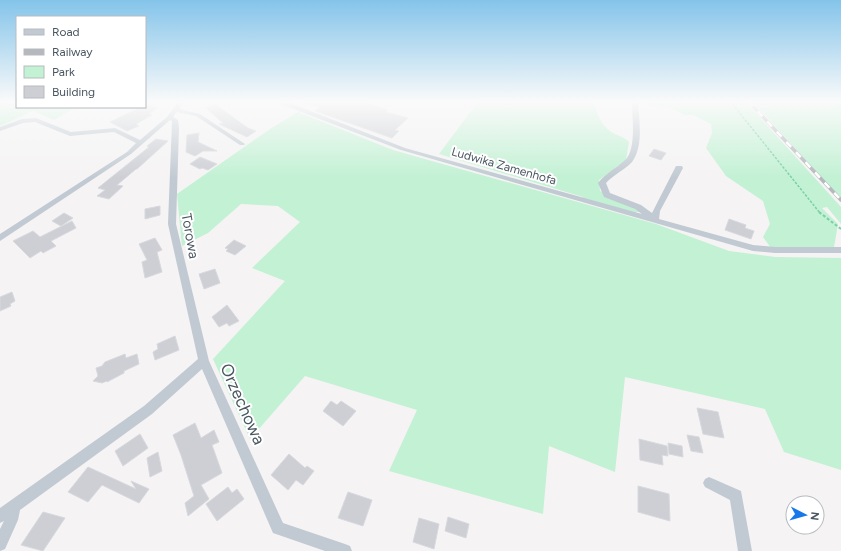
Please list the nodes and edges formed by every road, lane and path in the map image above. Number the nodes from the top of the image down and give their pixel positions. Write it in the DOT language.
graph roads {
  1 [pos="52,127"];
  2 [pos="160,127"];
  3 [pos="176,127"];
  4 [pos="216,127"];
  5 [pos="345,127"];
  6 [pos="636,127"];
  7 [pos="751,127"];
  8 [pos="142,143"];
  9 [pos="242,144"];
  10 [pos="679,168"];
  11 [pos="655,220"];
  12 [pos="841,229"];
  13 [pos="0,238"];
  14 [pos="841,250"];
  15 [pos="204,361"];
  16 [pos="709,483"];
  17 [pos="14,505"];
  18 [pos="0,516"];
  19 [pos="0,544"];
  20 [pos="344,551"];
  21 [pos="745,551"];
  1 -- 8 [label="street"];
  2 -- 8 [label="street"];
  3 -- 15 [label="street, Torowa"];
  4 -- 9 [label="street"];
  5 -- 11 [label="street, Ludwika Zamenhofa"];
  6 -- 11 [label="street, Ludwika Zamenhofa"];
  7 -- 12 [label="path"];
  8 -- 13 [label="street"];
  10 -- 11 [label="street"];
  11 -- 14 [label="street, Ludwika Zamenhofa"];
  15 -- 17 [label="street, Orzechowa"];
  15 -- 20 [label="street, Orzechowa"];
  16 -- 21 [label="street"];
  17 -- 18 [label="street, Orzechowa"];
  17 -- 19 [label="street"];
}
